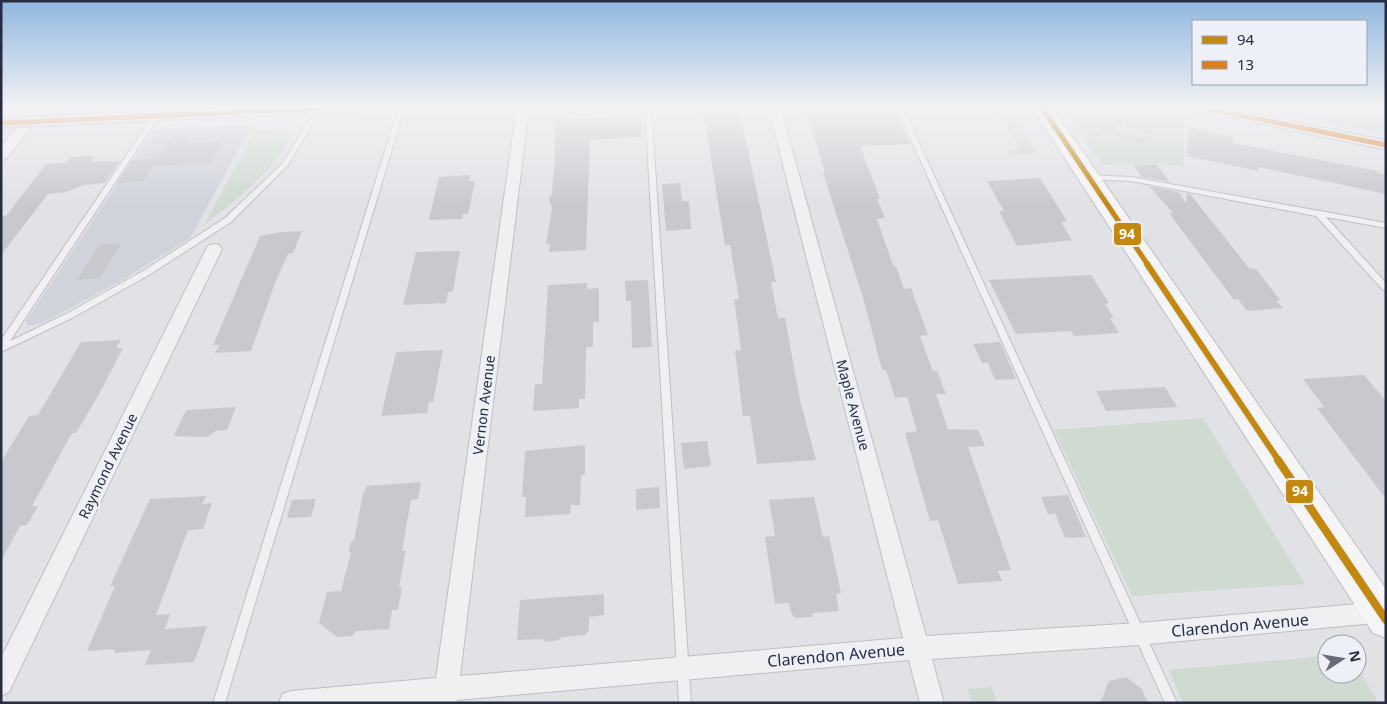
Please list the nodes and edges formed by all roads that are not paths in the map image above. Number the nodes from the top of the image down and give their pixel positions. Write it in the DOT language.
graph roads {
  1 [pos="16,139"];
  2 [pos="134,139"];
  3 [pos="301,139"];
  4 [pos="392,139"];
  5 [pos="519,139"];
  6 [pos="650,139"];
  7 [pos="783,139"];
  8 [pos="912,139"];
  9 [pos="1062,139"];
  10 [pos="1356,139"];
  11 [pos="1386,145"];
  12 [pos="1,156"];
  13 [pos="1088,177"];
  14 [pos="1319,214"];
  15 [pos="1386,226"];
  16 [pos="214,249"];
  17 [pos="1386,288"];
  18 [pos="1,348"];
  19 [pos="1384,617"];
  20 [pos="1139,634"];
  21 [pos="918,648"];
  22 [pos="683,669"];
  23 [pos="1,684"];
  24 [pos="446,697"];
  25 [pos="219,703"];
  26 [pos="291,703"];
  27 [pos="685,703"];
  28 [pos="932,703"];
  29 [pos="1171,703"];
  1 -- 12 [label="street"];
  2 -- 18 [label="lane"];
  3 -- 18 [label="lane"];
  4 -- 25 [label="lane"];
  5 -- 24 [label="street, Vernon Avenue"];
  6 -- 22 [label="lane"];
  7 -- 21 [label="street, Maple Avenue"];
  8 -- 20 [label="lane"];
  9 -- 13 [label="main road"];
  10 -- 11 [label="main road"];
  13 -- 14 [label="lane"];
  13 -- 19 [label="main road"];
  14 -- 15 [label="lane"];
  14 -- 17 [label="lane"];
  16 -- 23 [label="street, Raymond Avenue"];
  19 -- 20 [label="street, Clarendon Avenue"];
  20 -- 21 [label="street, Clarendon Avenue"];
  20 -- 29 [label="lane"];
  21 -- 22 [label="street, Clarendon Avenue"];
  21 -- 28 [label="street, Maple Avenue"];
  22 -- 24 [label="street, Clarendon Avenue"];
  22 -- 27 [label="lane"];
  24 -- 26 [label="street, Clarendon Avenue"];
}
